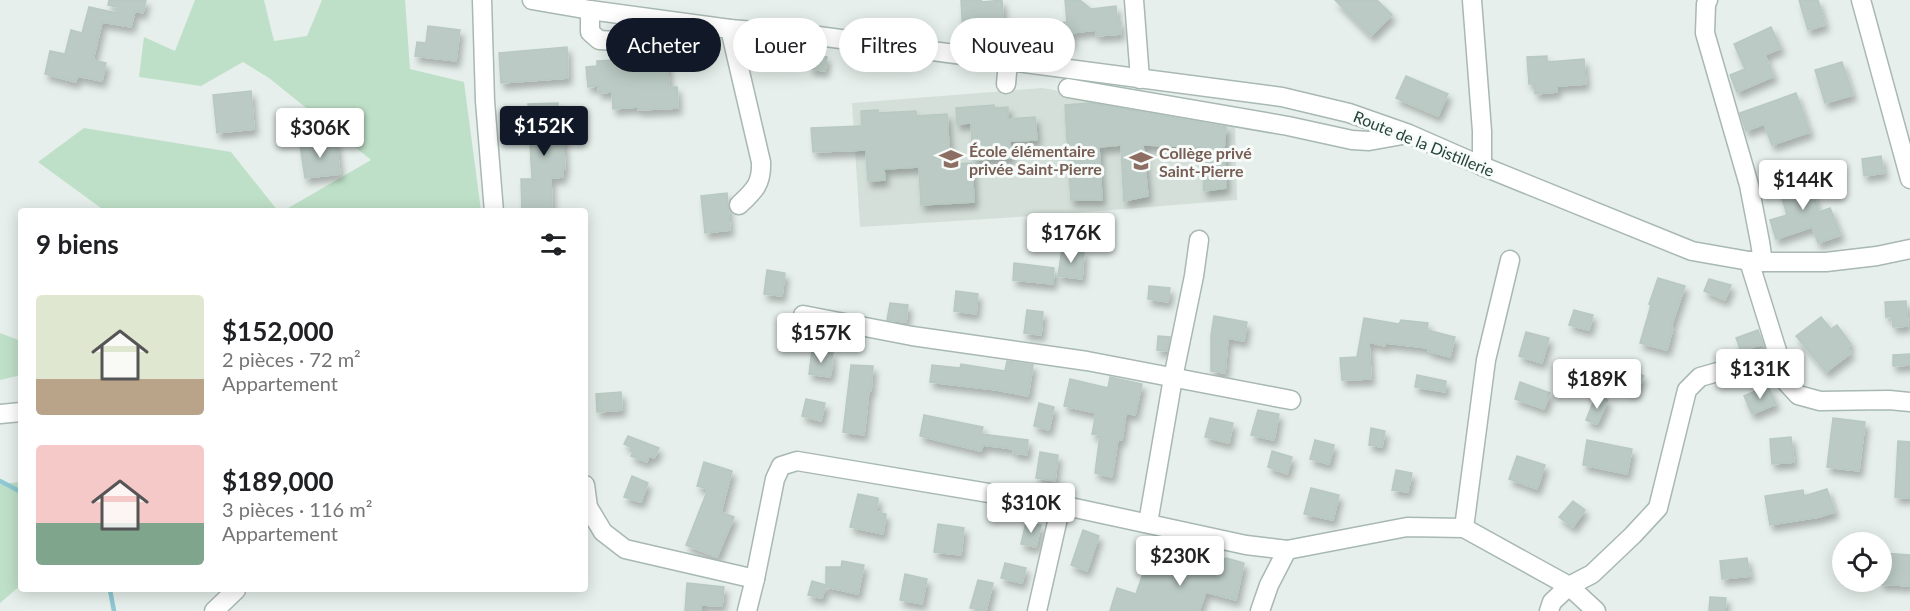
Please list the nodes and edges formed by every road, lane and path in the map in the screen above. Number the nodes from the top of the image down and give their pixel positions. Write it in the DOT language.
graph roads {
  1 [pos="482,0"];
  2 [pos="532,0"];
  3 [pos="1134,0"];
  4 [pos="1472,0"];
  5 [pos="1861,0"];
  6 [pos="1710,1"];
  7 [pos="590,10"];
  8 [pos="647,18"];
  9 [pos="721,28"];
  10 [pos="730,29"];
  11 [pos="606,40"];
  12 [pos="950,54"];
  13 [pos="1075,71"];
  14 [pos="1007,72"];
  15 [pos="1140,79"];
  16 [pos="1006,84"];
  17 [pos="1068,87"];
  18 [pos="1409,134"];
  19 [pos="1482,166"];
  20 [pos="1910,179"];
  21 [pos="739,205"];
  22 [pos="494,208"];
  23 [pos="1199,240"];
  24 [pos="1910,249"];
  25 [pos="1510,260"];
  26 [pos="1756,262"];
  27 [pos="803,315"];
  28 [pos="1778,355"];
  29 [pos="1173,378"];
  30 [pos="1291,400"];
  31 [pos="1910,402"];
  32 [pos="18,412"];
  33 [pos="0,414"];
  34 [pos="1060,505"];
  35 [pos="588,507"];
  36 [pos="1148,523"];
  37 [pos="1464,528"];
  38 [pos="1287,550"];
  39 [pos="755,579"];
  40 [pos="1569,586"];
  41 [pos="234,592"];
  42 [pos="214,611"];
  43 [pos="747,611"];
  44 [pos="1037,611"];
  45 [pos="1260,611"];
  46 [pos="1549,611"];
  47 [pos="1596,611"];
  1 -- 22 [label="street"];
  2 -- 7 [label="street, Route de la Distillerie"];
  3 -- 15 [label="street"];
  4 -- 19 [label="street"];
  5 -- 20 [label="street"];
  6 -- 26 [label="street"];
  7 -- 8 [label="street, Route de la Distillerie"];
  7 -- 11 [label="street"];
  9 -- 10 [label="street, Route de la Distillerie"];
  10 -- 12 [label="street, Route de la Distillerie"];
  10 -- 21 [label="street"];
  13 -- 15 [label="street, Route de la Distillerie"];
  14 -- 16 [label="street"];
  15 -- 18 [label="street, Route de la Distillerie"];
  17 -- 18 [label="street"];
  18 -- 19 [label="street, Route de la Distillerie"];
  19 -- 26 [label="street, Route de la Distillerie"];
  23 -- 29 [label="street"];
  24 -- 26 [label="street, Route de la Distillerie"];
  25 -- 37 [label="street"];
  26 -- 28 [label="street"];
  27 -- 29 [label="street"];
  28 -- 31 [label="street"];
  28 -- 40 [label="street"];
  29 -- 30 [label="street"];
  29 -- 36 [label="street"];
  32 -- 33 [label="street"];
  34 -- 36 [label="street"];
  34 -- 39 [label="street"];
  34 -- 44 [label="street"];
  35 -- 39 [label="street"];
  36 -- 38 [label="street"];
  37 -- 38 [label="street"];
  37 -- 40 [label="street"];
  38 -- 45 [label="street"];
  39 -- 43 [label="street"];
  40 -- 46 [label="street"];
  40 -- 47 [label="street"];
  41 -- 42 [label="street"];
}
